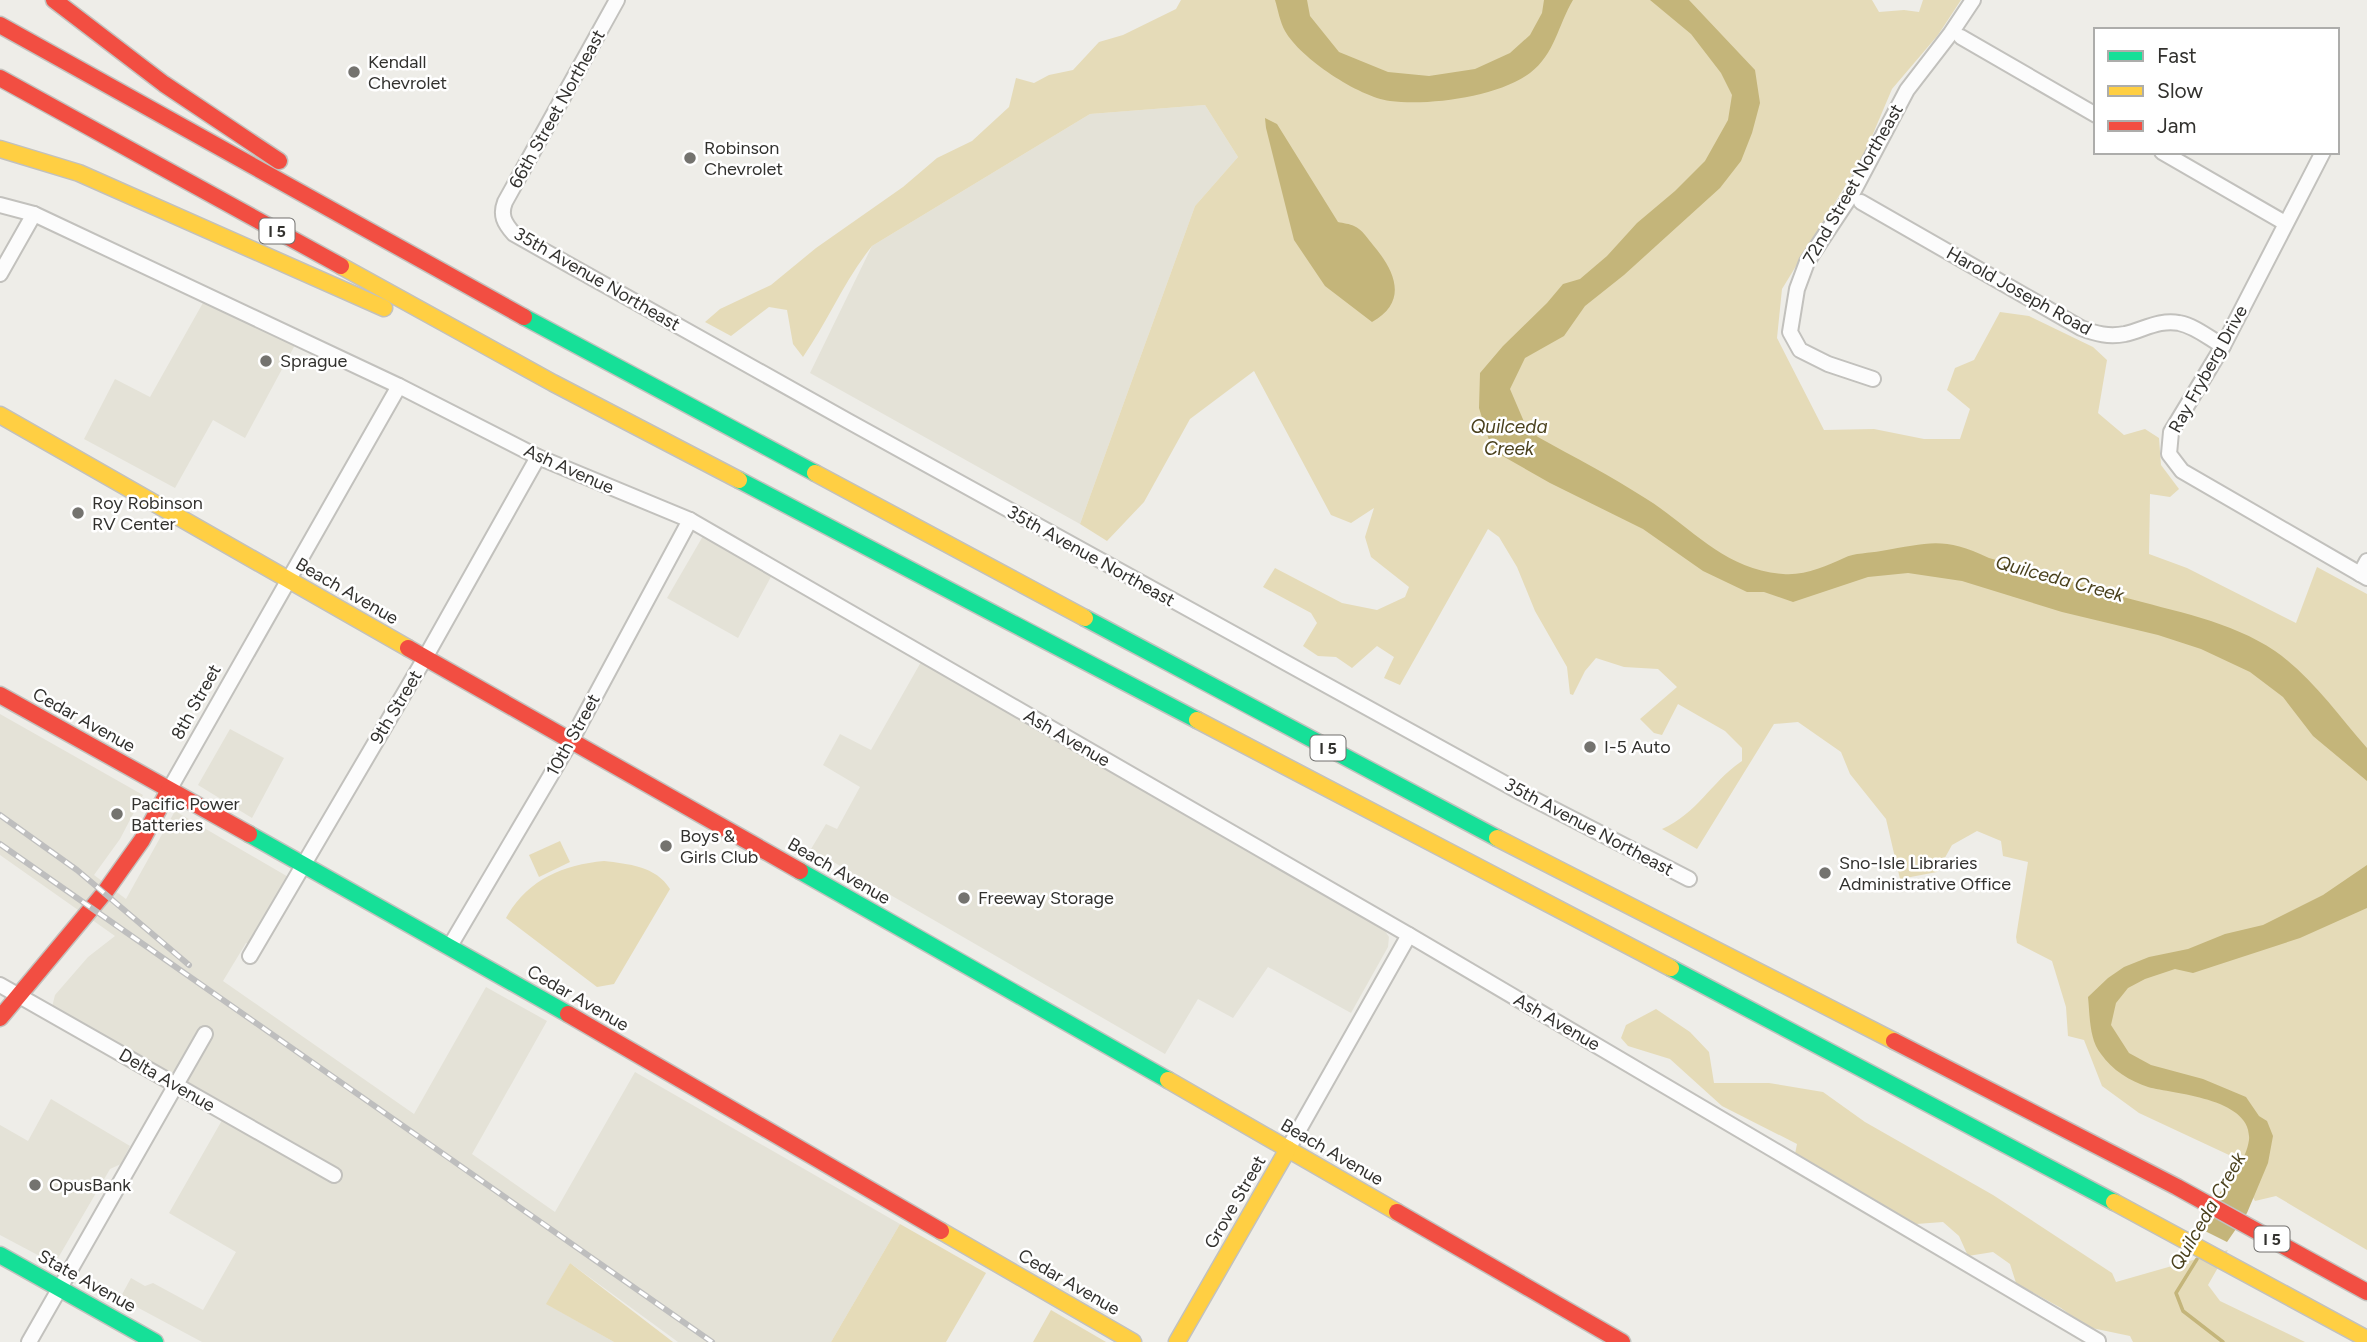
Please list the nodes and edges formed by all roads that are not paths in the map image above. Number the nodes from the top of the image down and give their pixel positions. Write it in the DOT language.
graph roads {
  1 [pos="54,0"];
  2 [pos="617,0"];
  3 [pos="1973,0"];
  4 [pos="0,25"];
  5 [pos="1961,37"];
  6 [pos="0,78"];
  7 [pos="2094,113"];
  8 [pos="0,149"];
  9 [pos="2165,154"];
  10 [pos="2322,154"];
  11 [pos="1861,202"];
  12 [pos="0,205"];
  13 [pos="34,214"];
  14 [pos="503,219"];
  15 [pos="2286,223"];
  16 [pos="0,274"];
  17 [pos="486,297"];
  18 [pos="2223,346"];
  19 [pos="1874,379"];
  20 [pos="553,383"];
  21 [pos="399,386"];
  22 [pos="0,415"];
  23 [pos="538,457"];
  24 [pos="690,520"];
  25 [pos="2365,571"];
  26 [pos="289,580"];
  27 [pos="425,658"];
  28 [pos="0,695"];
  29 [pos="571,740"];
  30 [pos="169,790"];
  31 [pos="303,865"];
  32 [pos="1689,879"];
  33 [pos="1409,935"];
  34 [pos="450,946"];
  35 [pos="250,956"];
  36 [pos="0,985"];
  37 [pos="19,996"];
  38 [pos="0,1018"];
  39 [pos="205,1034"];
  40 [pos="176,1085"];
  41 [pos="1288,1149"];
  42 [pos="334,1175"];
  43 [pos="0,1255"];
  44 [pos="60,1288"];
  45 [pos="2367,1292"];
  46 [pos="2367,1339"];
  47 [pos="29,1342"];
  48 [pos="155,1342"];
  49 [pos="1133,1342"];
  50 [pos="1177,1342"];
  51 [pos="1622,1342"];
  52 [pos="2098,1342"];
  1 -- 17 [label="main road"];
  2 -- 14 [label="street, 66th Street Northeast"];
  3 -- 19 [label="street, 72nd Street Northeast"];
  4 -- 17 [label="main road, I 5"];
  5 -- 7 [label="street"];
  6 -- 20 [label="main road, I 5"];
  8 -- 20 [label="main road"];
  9 -- 15 [label="street"];
  10 -- 15 [label="street, Ray Fryberg Drive"];
  11 -- 18 [label="street, Harold Joseph Road"];
  12 -- 13 [label="street, Ash Avenue"];
  13 -- 16 [label="street"];
  13 -- 21 [label="street, Ash Avenue"];
  14 -- 32 [label="street, 35th Avenue Northeast"];
  15 -- 18 [label="street, Ray Fryberg Drive"];
  17 -- 45 [label="main road, I 5"];
  18 -- 25 [label="street, Ray Fryberg Drive"];
  20 -- 46 [label="main road, I 5"];
  21 -- 23 [label="street, Ash Avenue"];
  21 -- 26 [label="street, 8th Street"];
  22 -- 26 [label="main road, Beach Avenue"];
  23 -- 24 [label="street, Ash Avenue"];
  23 -- 27 [label="street, 9th Street"];
  24 -- 29 [label="street, 10th Street"];
  24 -- 33 [label="street, Ash Avenue"];
  26 -- 27 [label="main road, Beach Avenue"];
  26 -- 30 [label="street, 8th Street"];
  27 -- 29 [label="main road, Beach Avenue"];
  27 -- 31 [label="street, 9th Street"];
  28 -- 30 [label="main road, Cedar Avenue"];
  29 -- 34 [label="street, 10th Street"];
  29 -- 41 [label="main road, Beach Avenue"];
  30 -- 31 [label="main road, Cedar Avenue"];
  30 -- 37 [label="main road, 8th Street"];
  31 -- 34 [label="main road, Cedar Avenue"];
  31 -- 35 [label="street, 9th Street"];
  33 -- 41 [label="street, Grove Street"];
  33 -- 52 [label="street, Ash Avenue"];
  34 -- 49 [label="main road, Cedar Avenue"];
  36 -- 37 [label="street, Delta Avenue"];
  37 -- 38 [label="main road, 8th Street"];
  37 -- 40 [label="street, Delta Avenue"];
  39 -- 40 [label="street"];
  40 -- 42 [label="street, Delta Avenue"];
  40 -- 44 [label="street"];
  41 -- 50 [label="main road, Grove Street"];
  41 -- 51 [label="main road, Beach Avenue"];
  43 -- 44 [label="main road, State Avenue"];
  44 -- 47 [label="street"];
  44 -- 48 [label="main road, State Avenue"];
}
